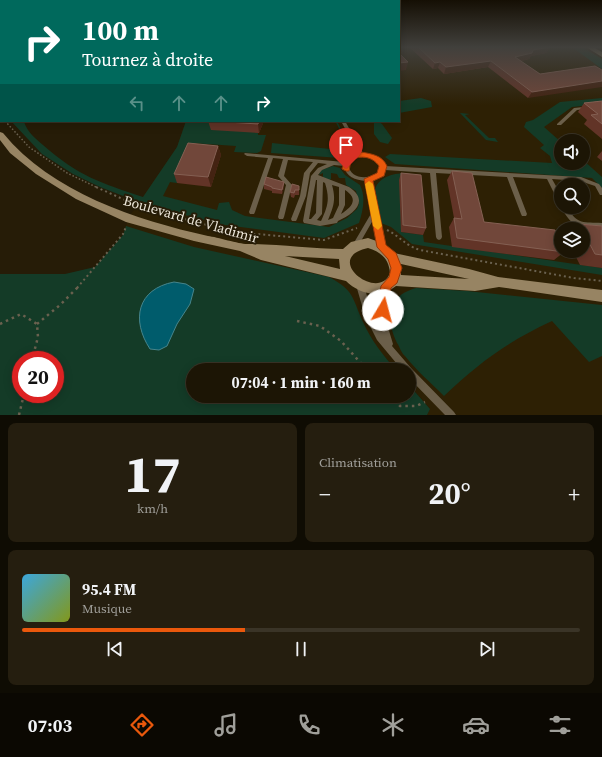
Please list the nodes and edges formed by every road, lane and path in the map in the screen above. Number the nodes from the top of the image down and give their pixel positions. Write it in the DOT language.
graph roads {
  1 [pos="602,106"];
  2 [pos="344,122"];
  3 [pos="559,124"];
  4 [pos="0,136"];
  5 [pos="247,154"];
  6 [pos="361,154"];
  7 [pos="271,157"];
  8 [pos="286,158"];
  9 [pos="316,162"];
  10 [pos="333,163"];
  11 [pos="346,164"];
  12 [pos="383,168"];
  13 [pos="433,171"];
  14 [pos="509,175"];
  15 [pos="314,176"];
  16 [pos="549,178"];
  17 [pos="368,179"];
  18 [pos="320,180"];
  19 [pos="328,182"];
  20 [pos="342,187"];
  21 [pos="554,188"];
  22 [pos="602,193"];
  23 [pos="252,212"];
  24 [pos="374,214"];
  25 [pos="524,214"];
  26 [pos="568,214"];
  27 [pos="281,217"];
  28 [pos="130,219"];
  29 [pos="294,219"];
  30 [pos="309,221"];
  31 [pos="335,221"];
  32 [pos="323,223"];
  33 [pos="602,226"];
  34 [pos="439,237"];
  35 [pos="355,246"];
  36 [pos="382,247"];
  37 [pos="241,248"];
  38 [pos="346,254"];
  39 [pos="392,257"];
  40 [pos="348,276"];
  41 [pos="499,282"];
  42 [pos="390,283"];
  43 [pos="360,286"];
  44 [pos="602,296"];
  45 [pos="296,321"];
  46 [pos="0,324"];
  47 [pos="38,324"];
  48 [pos="34,351"];
  49 [pos="392,353"];
  50 [pos="361,363"];
  51 [pos="401,363"];
  52 [pos="416,379"];
  53 [pos="433,397"];
  54 [pos="22,403"];
  55 [pos="397,403"];
  56 [pos="19,415"];
  57 [pos="451,415"];
  1 -- 3 [label="lane"];
  2 -- 6 [label="lane"];
  4 -- 28 [label="main road, Boulevard de Vladimir"];
  5 -- 7 [label="lane"];
  6 -- 11 [label="lane"];
  6 -- 12 [label="lane"];
  7 -- 8 [label="lane"];
  7 -- 23 [label="lane"];
  8 -- 9 [label="lane"];
  8 -- 27 [label="lane"];
  9 -- 10 [label="lane"];
  9 -- 29 [label="lane"];
  10 -- 11 [label="lane"];
  10 -- 15 [label="lane"];
  11 -- 17 [label="lane"];
  12 -- 13 [label="lane"];
  12 -- 17 [label="lane"];
  13 -- 14 [label="lane"];
  13 -- 34 [label="lane"];
  14 -- 16 [label="lane"];
  14 -- 25 [label="lane"];
  15 -- 18 [label="lane"];
  15 -- 30 [label="lane"];
  16 -- 21 [label="lane"];
  16 -- 22 [label="lane"];
  17 -- 24 [label="lane"];
  18 -- 19 [label="lane"];
  18 -- 30 [label="lane"];
  19 -- 20 [label="lane"];
  19 -- 32 [label="lane"];
  20 -- 31 [label="lane"];
  20 -- 31 [label="lane"];
  24 -- 35 [label="lane"];
  24 -- 36 [label="lane"];
  26 -- 33 [label="lane"];
  28 -- 37 [label="main road, Boulevard de Vladimir"];
  28 -- 47 [label="path"];
  30 -- 32 [label="lane"];
  31 -- 32 [label="lane"];
  35 -- 36 [label="main road"];
  35 -- 38 [label="main road"];
  36 -- 39 [label="main road"];
  37 -- 38 [label="main road"];
  37 -- 40 [label="main road, Boulevard de Vladimir"];
  38 -- 40 [label="main road"];
  39 -- 41 [label="main road"];
  39 -- 42 [label="main road"];
  40 -- 43 [label="main road"];
  41 -- 42 [label="main road"];
  41 -- 44 [label="main road"];
  42 -- 43 [label="main road"];
  42 -- 49 [label="lane"];
  43 -- 49 [label="lane"];
  45 -- 50 [label="path"];
  46 -- 47 [label="path"];
  47 -- 48 [label="path"];
  49 -- 51 [label="lane"];
  52 -- 53 [label="lane"];
  53 -- 55 [label="path"];
  53 -- 57 [label="lane"];
  54 -- 56 [label="path"];
}
